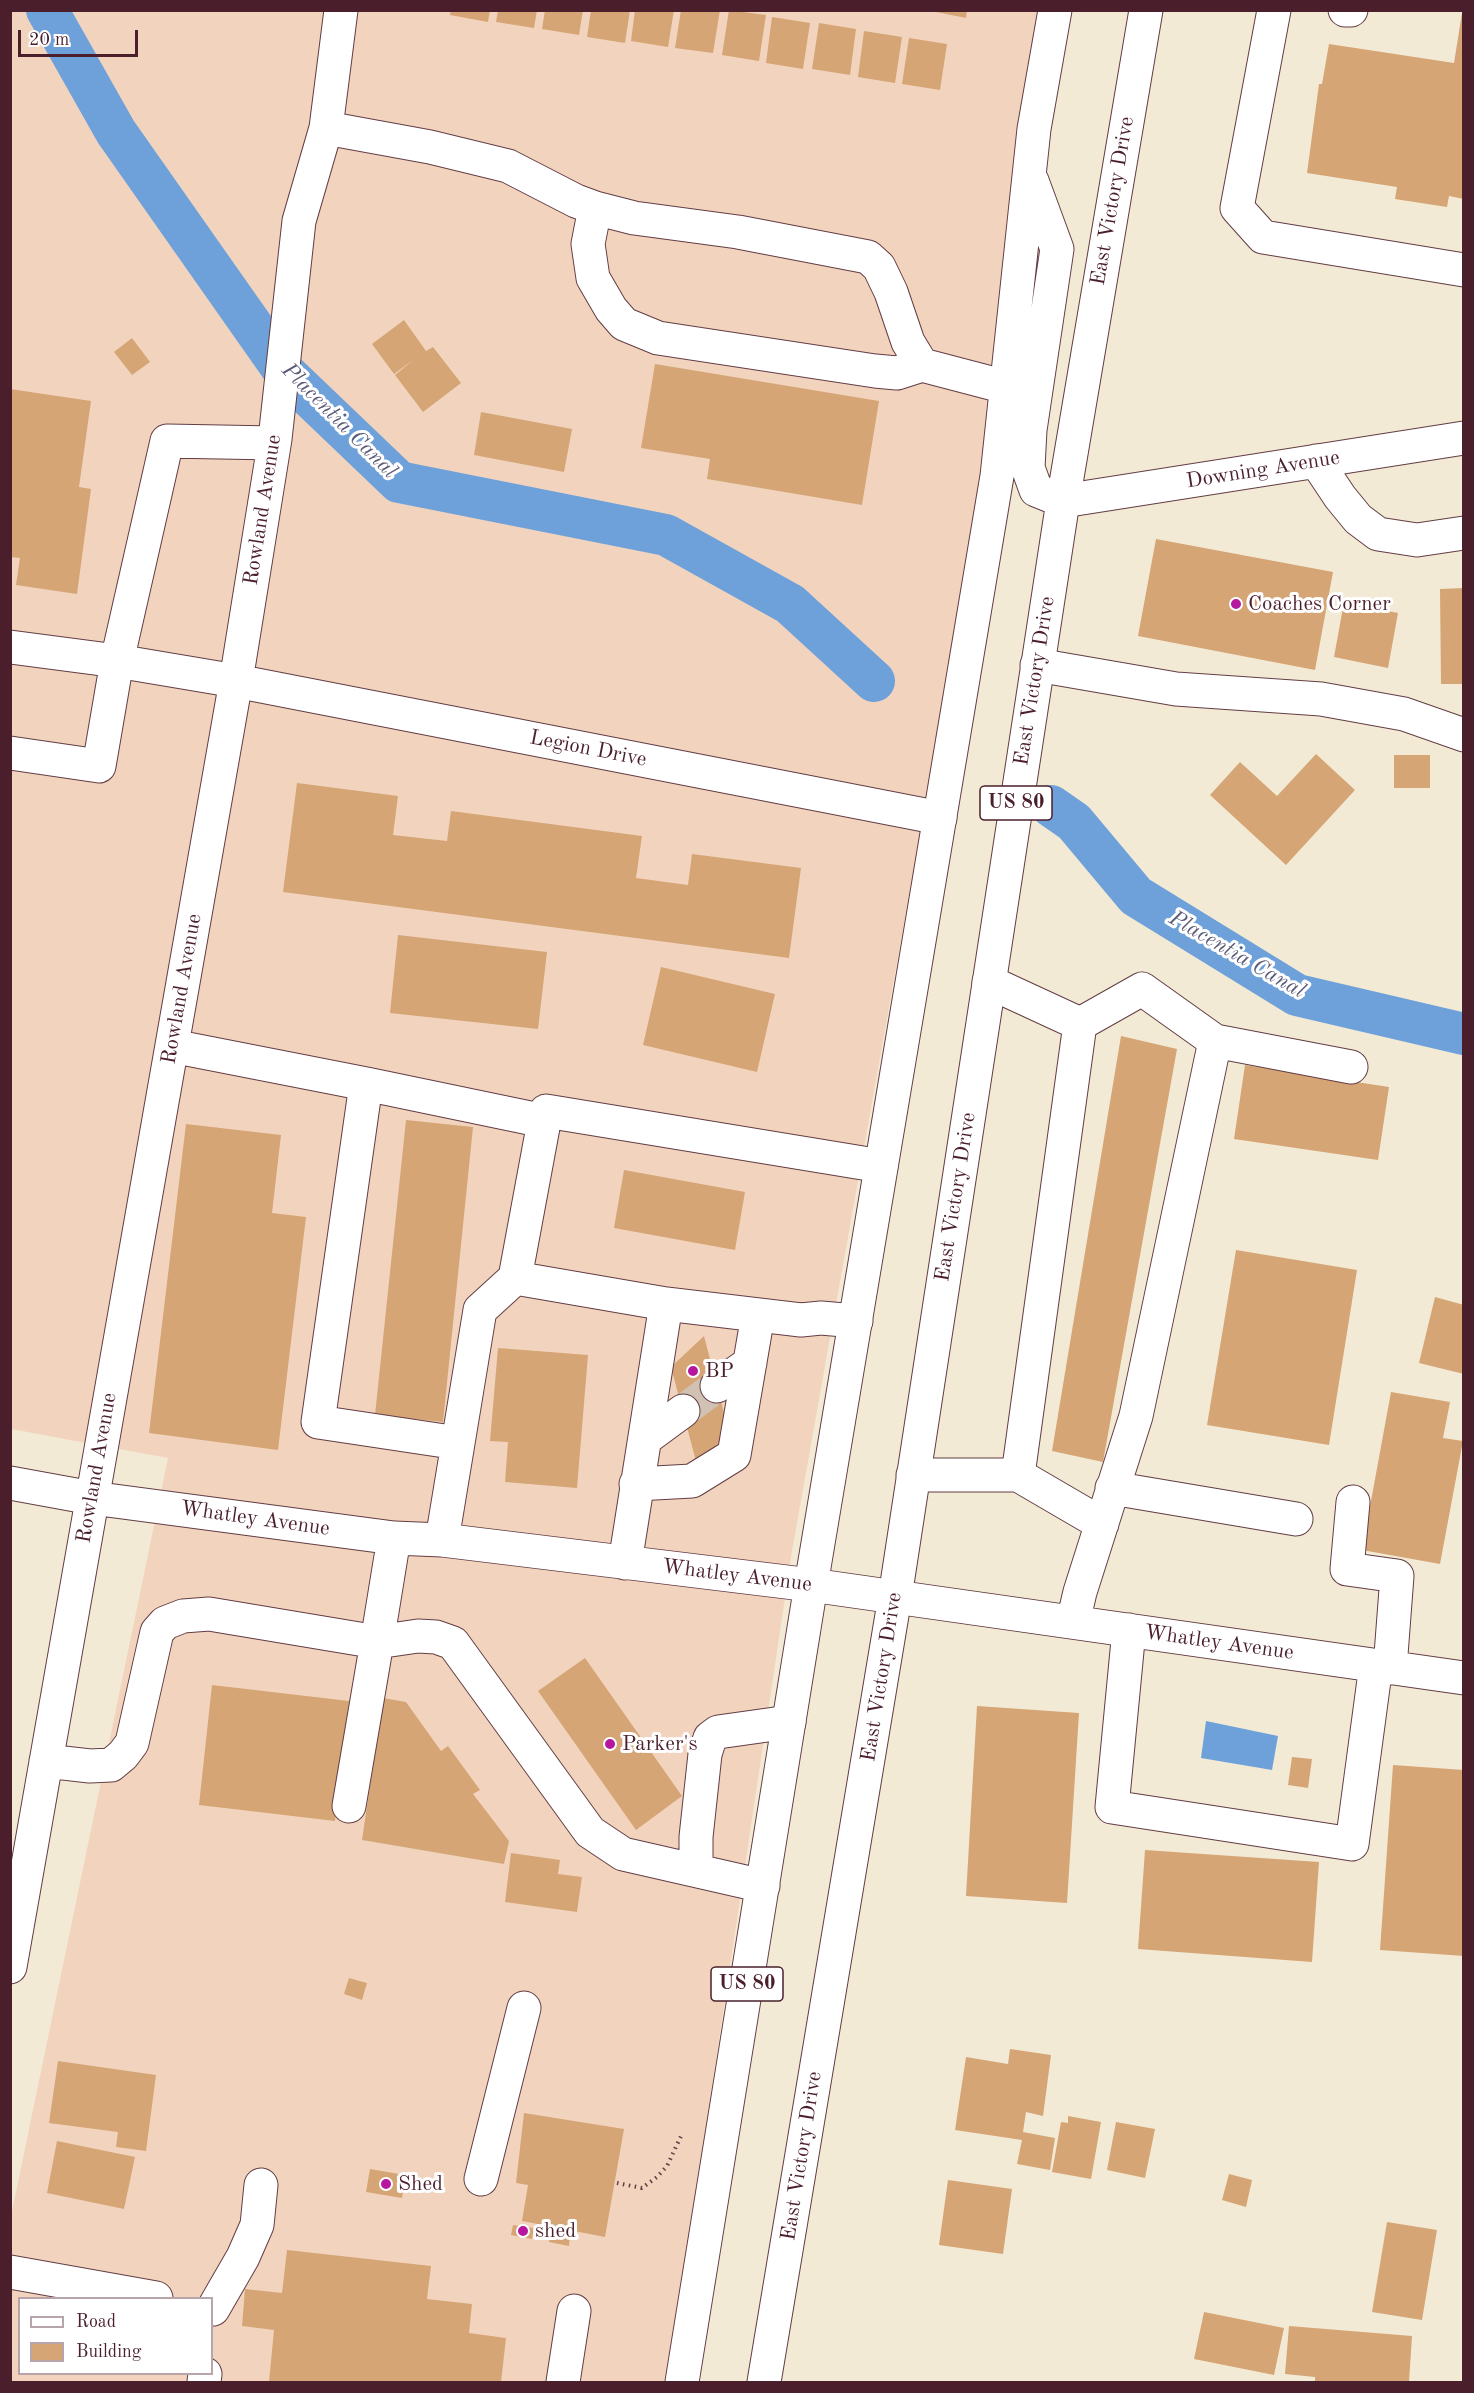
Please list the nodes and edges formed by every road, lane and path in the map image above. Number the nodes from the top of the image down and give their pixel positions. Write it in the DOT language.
graph roads {
  1 [pos="342,10"];
  2 [pos="1055,10"];
  3 [pos="1146,10"];
  4 [pos="1274,10"];
  5 [pos="1345,10"];
  6 [pos="1352,10"];
  7 [pos="326,128"];
  8 [pos="1029,174"];
  9 [pos="595,208"];
  10 [pos="1464,270"];
  11 [pos="922,364"];
  12 [pos="1006,387"];
  13 [pos="1464,438"];
  14 [pos="275,441"];
  15 [pos="1316,461"];
  16 [pos="1063,501"];
  17 [pos="1464,533"];
  18 [pos="10,647"];
  19 [pos="117,661"];
  20 [pos="1037,665"];
  21 [pos="236,681"];
  22 [pos="1463,735"];
  23 [pos="10,753"];
  24 [pos="940,818"];
  25 [pos="989,982"];
  26 [pos="1080,1024"];
  27 [pos="1215,1041"];
  28 [pos="172,1046"];
  29 [pos="1351,1067"];
  30 [pos="366,1084"];
  31 [pos="544,1121"];
  32 [pos="881,1166"];
  33 [pos="515,1278"];
  34 [pos="666,1304"];
  35 [pos="758,1315"];
  36 [pos="856,1321"];
  37 [pos="750,1363"];
  38 [pos="717,1386"];
  39 [pos="683,1410"];
  40 [pos="645,1439"];
  41 [pos="458,1443"];
  42 [pos="913,1475"];
  43 [pos="1018,1475"];
  44 [pos="10,1483"];
  45 [pos="636,1484"];
  46 [pos="1112,1488"];
  47 [pos="92,1498"];
  48 [pos="1353,1502"];
  49 [pos="1296,1519"];
  50 [pos="1102,1524"];
  51 [pos="394,1538"];
  52 [pos="442,1540"];
  53 [pos="626,1563"];
  54 [pos="811,1585"];
  55 [pos="895,1597"];
  56 [pos="1073,1622"];
  57 [pos="1130,1630"];
  58 [pos="376,1642"];
  59 [pos="1383,1666"];
  60 [pos="1464,1678"];
  61 [pos="789,1722"];
  62 [pos="46,1761"];
  63 [pos="349,1806"];
  64 [pos="696,1869"];
  65 [pos="763,1886"];
  66 [pos="10,1967"];
  67 [pos="524,2008"];
  68 [pos="685,2126"];
  69 [pos="481,2180"];
  70 [pos="617,2183"];
  71 [pos="261,2185"];
  72 [pos="10,2272"];
  73 [pos="150,2297"];
  74 [pos="213,2311"];
  75 [pos="574,2311"];
  76 [pos="563,2382"];
  77 [pos="682,2382"];
  78 [pos="764,2382"];
  1 -- 7 [label="main road, Rowland Avenue"];
  2 -- 8 [label="main road, US 80"];
  3 -- 16 [label="main road, East Victory Drive / US 80"];
  4 -- 10 [label="main road"];
  5 -- 6 [label="main road"];
  7 -- 9 [label="main road"];
  7 -- 14 [label="main road, Rowland Avenue"];
  8 -- 12 [label="main road, US 80"];
  8 -- 16 [label="main road"];
  9 -- 11 [label="main road"];
  9 -- 11 [label="main road"];
  11 -- 12 [label="main road"];
  12 -- 24 [label="main road, US 80"];
  13 -- 15 [label="main road, Downing Avenue"];
  14 -- 19 [label="main road"];
  14 -- 21 [label="main road, Rowland Avenue"];
  15 -- 16 [label="main road, Downing Avenue"];
  15 -- 17 [label="main road"];
  16 -- 20 [label="main road, East Victory Drive / US 80"];
  18 -- 19 [label="main road, Legion Drive"];
  19 -- 21 [label="main road, Legion Drive"];
  19 -- 23 [label="main road"];
  20 -- 22 [label="main road"];
  20 -- 25 [label="main road, East Victory Drive / US 80"];
  21 -- 24 [label="main road, Legion Drive"];
  21 -- 28 [label="main road, Rowland Avenue"];
  24 -- 32 [label="main road, US 80"];
  25 -- 26 [label="main road"];
  25 -- 42 [label="main road, East Victory Drive / US 80"];
  26 -- 27 [label="main road"];
  26 -- 43 [label="main road"];
  27 -- 29 [label="main road"];
  27 -- 46 [label="main road"];
  28 -- 30 [label="main road"];
  28 -- 47 [label="main road, Rowland Avenue"];
  30 -- 31 [label="main road"];
  30 -- 41 [label="main road"];
  31 -- 32 [label="main road"];
  31 -- 33 [label="main road"];
  32 -- 36 [label="main road, US 80"];
  33 -- 34 [label="main road"];
  33 -- 41 [label="main road"];
  34 -- 35 [label="main road"];
  34 -- 40 [label="main road"];
  35 -- 36 [label="main road"];
  35 -- 37 [label="main road"];
  36 -- 54 [label="main road, US 80"];
  37 -- 38 [label="main road"];
  37 -- 45 [label="main road"];
  39 -- 40 [label="main road"];
  40 -- 45 [label="main road"];
  41 -- 52 [label="main road"];
  42 -- 43 [label="main road"];
  42 -- 55 [label="main road, East Victory Drive / US 80"];
  43 -- 50 [label="main road"];
  44 -- 47 [label="main road, Whatley Avenue"];
  45 -- 53 [label="main road"];
  46 -- 49 [label="main road"];
  46 -- 50 [label="main road"];
  47 -- 51 [label="main road, Whatley Avenue"];
  47 -- 62 [label="main road, Rowland Avenue"];
  48 -- 59 [label="main road"];
  50 -- 56 [label="main road"];
  51 -- 52 [label="main road, Whatley Avenue"];
  51 -- 58 [label="main road"];
  52 -- 53 [label="main road, Whatley Avenue"];
  53 -- 54 [label="main road, Whatley Avenue"];
  54 -- 55 [label="main road, Whatley Avenue"];
  54 -- 61 [label="main road, US 80"];
  55 -- 56 [label="main road, Whatley Avenue"];
  55 -- 78 [label="main road, East Victory Drive / US 80"];
  56 -- 57 [label="main road, Whatley Avenue"];
  57 -- 59 [label="main road, Whatley Avenue"];
  57 -- 59 [label="main road"];
  58 -- 62 [label="main road"];
  58 -- 63 [label="main road"];
  58 -- 64 [label="main road"];
  59 -- 60 [label="main road, Whatley Avenue"];
  61 -- 64 [label="main road"];
  61 -- 65 [label="main road, US 80"];
  62 -- 66 [label="main road, Rowland Avenue"];
  64 -- 65 [label="main road"];
  65 -- 77 [label="main road, US 80"];
  67 -- 69 [label="main road"];
  68 -- 70 [label="path"];
  71 -- 74 [label="main road"];
  72 -- 73 [label="main road"];
  75 -- 76 [label="main road"];
}
